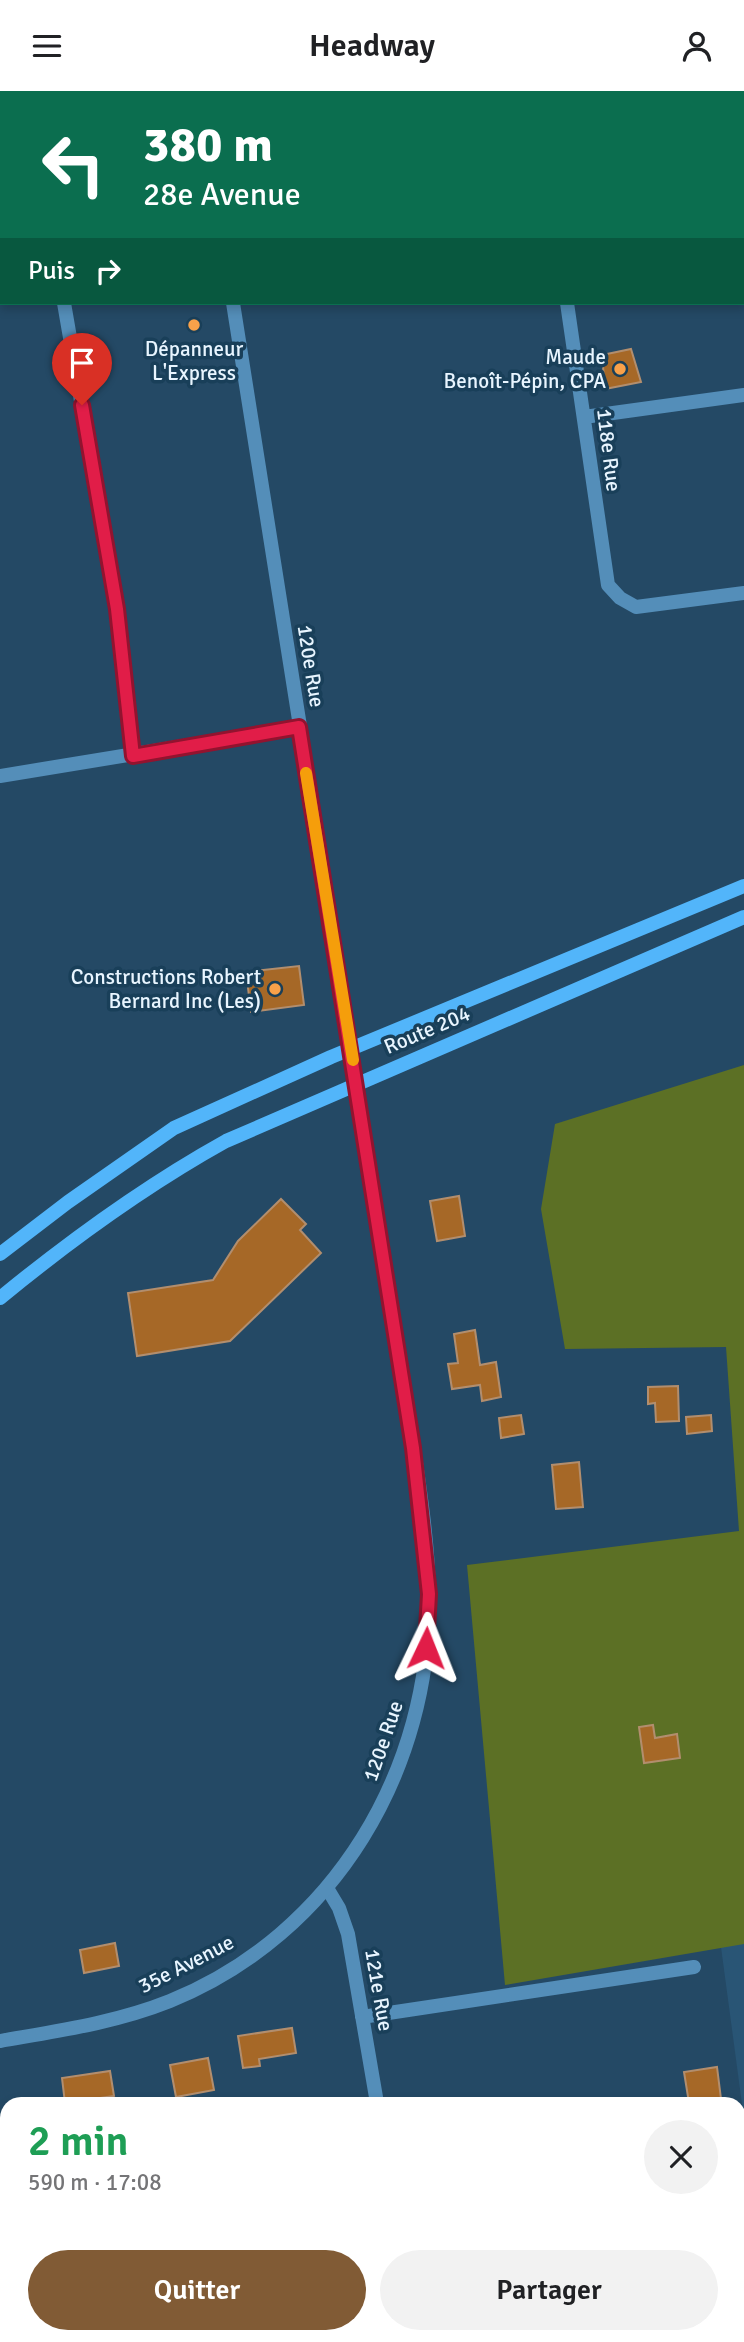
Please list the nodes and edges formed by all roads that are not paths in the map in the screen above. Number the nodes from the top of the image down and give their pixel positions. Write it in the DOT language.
graph roads {
  1 [pos="64,305"];
  2 [pos="233,305"];
  3 [pos="567,305"];
  4 [pos="744,395"];
  5 [pos="584,417"];
  6 [pos="744,593"];
  7 [pos="299,727"];
  8 [pos="133,756"];
  9 [pos="0,776"];
  10 [pos="744,886"];
  11 [pos="744,917"];
  12 [pos="352,1051"];
  13 [pos="357,1083"];
  14 [pos="0,1254"];
  15 [pos="0,1298"];
  16 [pos="327,1888"];
  17 [pos="694,1967"];
  18 [pos="362,2017"];
  19 [pos="0,2041"];
  20 [pos="376,2097"];
  1 -- 8 [label="street"];
  2 -- 7 [label="street, 120e Rue"];
  3 -- 5 [label="street, 118e Rue"];
  4 -- 5 [label="street"];
  5 -- 6 [label="street, 118e Rue"];
  7 -- 8 [label="street"];
  7 -- 12 [label="street, 120e Rue"];
  8 -- 9 [label="street"];
  10 -- 12 [label="main road, Route 204"];
  11 -- 13 [label="main road, Route 204"];
  12 -- 13 [label="street, 120e Rue"];
  12 -- 14 [label="main road, Route 204"];
  13 -- 15 [label="main road, Route 204"];
  13 -- 16 [label="street, 120e Rue"];
  16 -- 18 [label="street, 121e Rue"];
  16 -- 19 [label="street, 35e Avenue"];
  17 -- 18 [label="street"];
  18 -- 20 [label="street, 121e Rue"];
}
